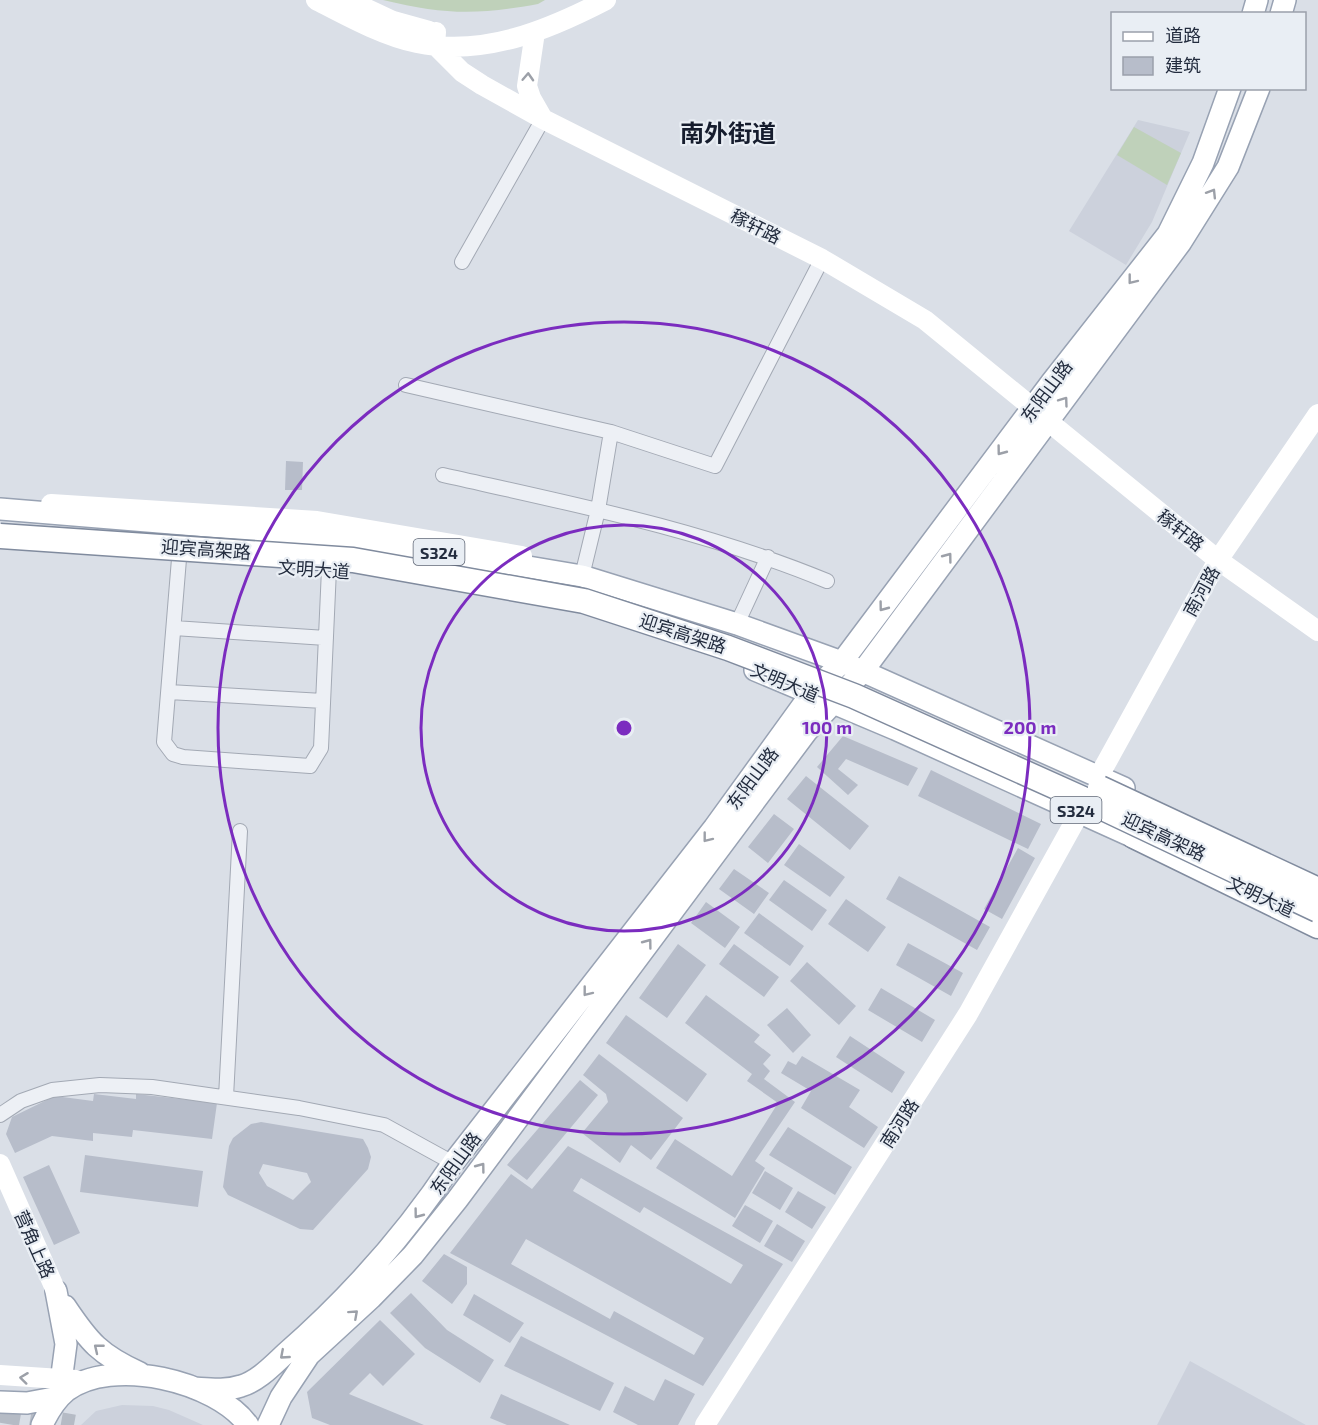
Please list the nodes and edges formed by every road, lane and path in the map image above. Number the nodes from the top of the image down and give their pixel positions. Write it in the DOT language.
graph roads {
  1 [pos="316,0"];
  2 [pos="348,0"];
  3 [pos="585,0"];
  4 [pos="606,0"];
  5 [pos="535,32"];
  6 [pos="436,39"];
  7 [pos="1229,90"];
  8 [pos="1258,90"];
  9 [pos="543,119"];
  10 [pos="822,259"];
  11 [pos="462,262"];
  12 [pos="406,385"];
  13 [pos="1033,408"];
  14 [pos="1318,414"];
  15 [pos="1049,422"];
  16 [pos="610,432"];
  17 [pos="443,475"];
  18 [pos="0,503"];
  19 [pos="0,508"];
  20 [pos="598,510"];
  21 [pos="0,522"];
  22 [pos="0,536"];
  23 [pos="0,548"];
  24 [pos="768,557"];
  25 [pos="178,559"];
  26 [pos="1218,560"];
  27 [pos="329,569"];
  28 [pos="583,571"];
  29 [pos="827,581"];
  30 [pos="739,621"];
  31 [pos="174,628"];
  32 [pos="1318,631"];
  33 [pos="326,638"];
  34 [pos="842,662"];
  35 [pos="863,671"];
  36 [pos="169,692"];
  37 [pos="811,694"];
  38 [pos="323,701"];
  39 [pos="831,702"];
  40 [pos="1099,777"];
  41 [pos="1080,812"];
  42 [pos="240,831"];
  43 [pos="1134,837"];
  44 [pos="1318,878"];
  45 [pos="1318,890"];
  46 [pos="1318,910"];
  47 [pos="1318,924"];
  48 [pos="226,1097"];
  49 [pos="0,1115"];
  50 [pos="453,1163"];
  51 [pos="0,1164"];
  52 [pos="56,1291"];
  53 [pos="0,1375"];
  54 [pos="149,1377"];
  55 [pos="195,1388"];
  56 [pos="61,1389"];
  57 [pos="0,1401"];
  58 [pos="249,1423"];
  59 [pos="42,1425"];
  60 [pos="268,1425"];
  61 [pos="705,1425"];
  1 -- 6 [label="street"];
  2 -- 6 [label="street"];
  3 -- 6 [label="street"];
  4 -- 5 [label="street"];
  5 -- 6 [label="street"];
  9 -- 5 [label="street, one-way"];
  6 -- 9 [label="street, 稼轩路"];
  7 -- 13 [label="main road, 东阳山路, one-way"];
  15 -- 8 [label="main road, 东阳山路, one-way"];
  9 -- 10 [label="street, 稼轩路"];
  9 -- 11 [label="street"];
  10 -- 13 [label="street, 稼轩路"];
  10 -- 16 [label="street"];
  12 -- 16 [label="street"];
  13 -- 34 [label="main road, 东阳山路, one-way"];
  14 -- 26 [label="street, 南河路"];
  15 -- 26 [label="street, 稼轩路"];
  35 -- 15 [label="main road, 东阳山路, one-way"];
  16 -- 20 [label="street"];
  17 -- 20 [label="street"];
  18 -- 28 [label="street"];
  19 -- 28 [label="main road, 文明大道 / S324"];
  20 -- 24 [label="street"];
  20 -- 28 [label="street"];
  21 -- 45 [label="highway, 迎宾高架路, bridge"];
  22 -- 46 [label="highway, 迎宾高架路, bridge"];
  23 -- 25 [label="main road, 文明大道 / S324"];
  24 -- 29 [label="street"];
  24 -- 30 [label="street"];
  25 -- 27 [label="main road, 文明大道 / S324"];
  25 -- 31 [label="street"];
  26 -- 32 [label="street, 稼轩路"];
  26 -- 40 [label="street, 南河路"];
  27 -- 33 [label="street"];
  27 -- 37 [label="main road, 文明大道 / S324"];
  28 -- 30 [label="main road, 文明大道 / S324"];
  30 -- 34 [label="main road, 文明大道 / S324"];
  31 -- 33 [label="street"];
  31 -- 36 [label="street"];
  33 -- 38 [label="street"];
  34 -- 35 [label="main road, 文明大道 / S324"];
  34 -- 37 [label="main road, 东阳山路"];
  35 -- 39 [label="main road, 东阳山路"];
  35 -- 40 [label="main road, 文明大道 / S324"];
  36 -- 38 [label="street"];
  36 -- 38 [label="street"];
  37 -- 39 [label="main road, 文明大道 / S324"];
  37 -- 50 [label="main road, 东阳山路, one-way"];
  39 -- 41 [label="main road, 文明大道 / S324"];
  60 -- 39 [label="main road, 东阳山路, one-way"];
  40 -- 44 [label="main road, 文明大道 / S324"];
  41 -- 43 [label="main road, 文明大道 / S324"];
  41 -- 61 [label="street, 南河路"];
  42 -- 48 [label="street"];
  43 -- 47 [label="highway"];
  48 -- 49 [label="street"];
  48 -- 50 [label="street"];
  50 -- 55 [label="main road, 东阳山路, one-way"];
  51 -- 52 [label="street, 营角上路"];
  54 -- 52 [label="main road, one-way"];
  52 -- 56 [label="main road"];
  56 -- 53 [label="street, one-way"];
  54 -- 55 [label="main road"];
  54 -- 56 [label="main road"];
  55 -- 58 [label="main road"];
  56 -- 57 [label="main road"];
  56 -- 59 [label="main road"];
}
